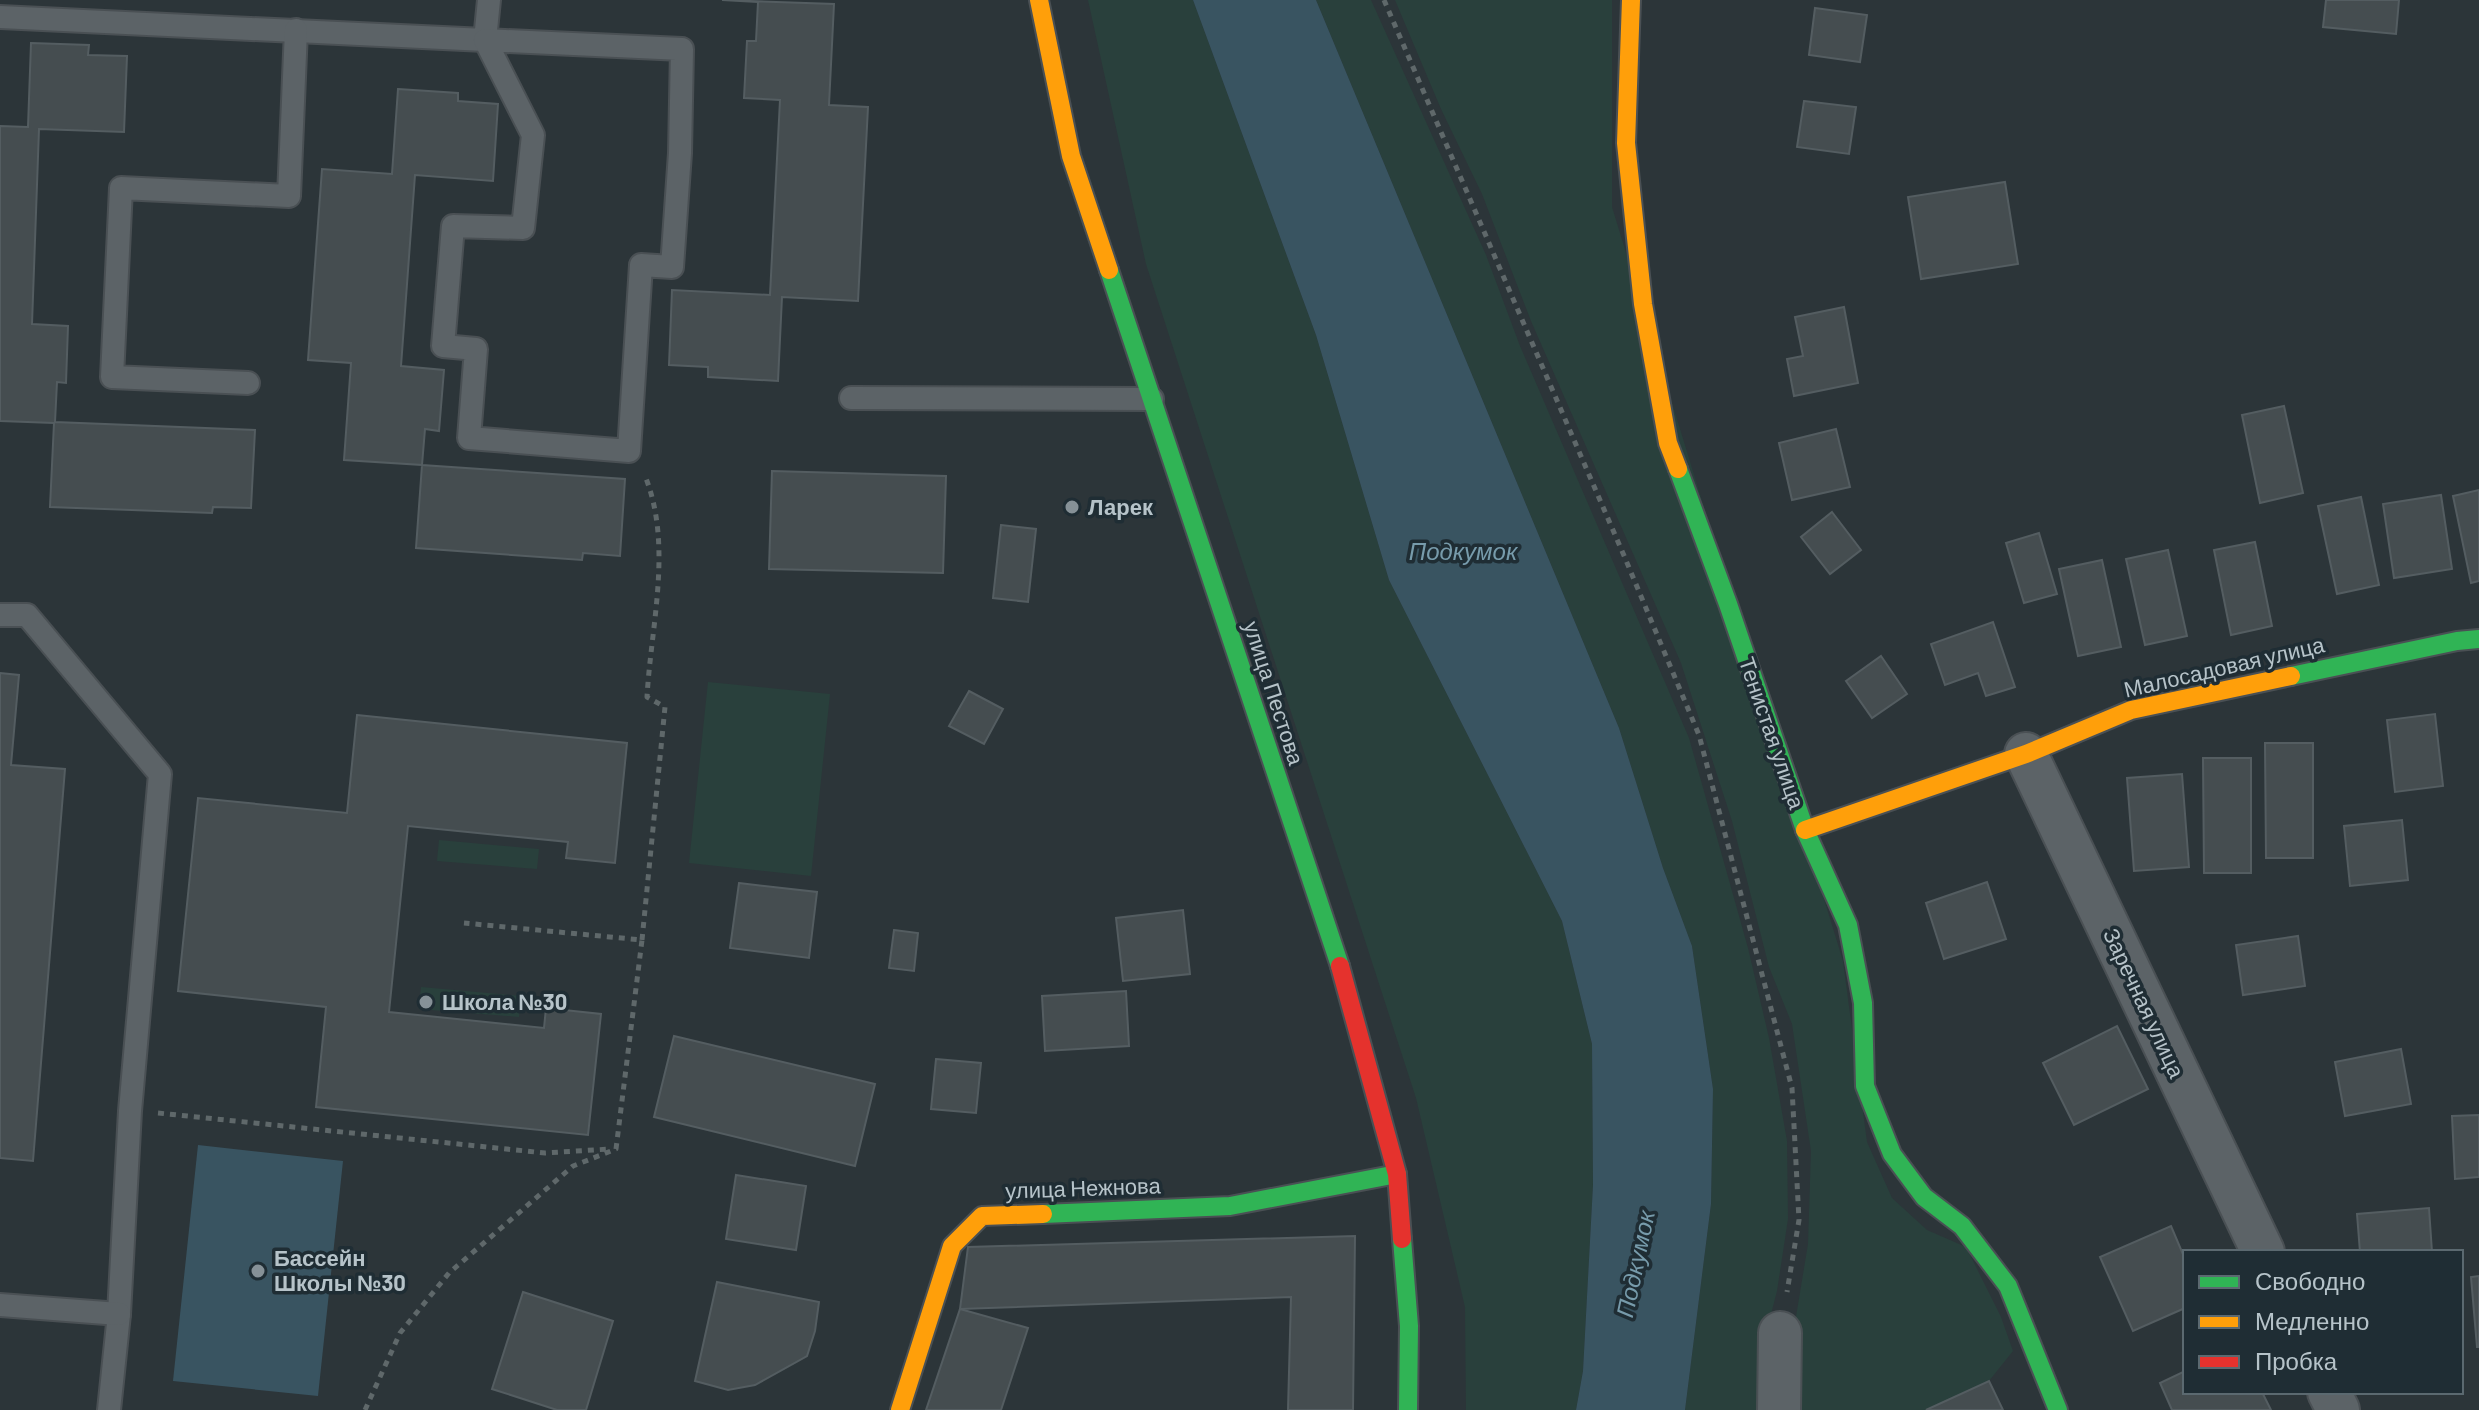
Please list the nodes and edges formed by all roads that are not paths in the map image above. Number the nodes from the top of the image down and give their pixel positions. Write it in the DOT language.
graph roads {
  1 [pos="489,0"];
  2 [pos="1039,0"];
  3 [pos="1631,0"];
  4 [pos="0,17"];
  5 [pos="296,30"];
  6 [pos="485,40"];
  7 [pos="248,383"];
  8 [pos="851,398"];
  9 [pos="1152,399"];
  10 [pos="0,615"];
  11 [pos="2479,639"];
  12 [pos="2026,754"];
  13 [pos="1805,830"];
  14 [pos="1397,1174"];
  15 [pos="2262,1250"];
  16 [pos="0,1305"];
  17 [pos="119,1314"];
  18 [pos="1780,1333"];
  19 [pos="109,1410"];
  20 [pos="900,1410"];
  21 [pos="1408,1410"];
  22 [pos="1779,1410"];
  23 [pos="2058,1410"];
  1 -- 6 [label="lane"];
  2 -- 9 [label="street, улица Пестова"];
  3 -- 13 [label="street, Тенистая улица"];
  4 -- 5 [label="lane"];
  5 -- 6 [label="lane"];
  5 -- 7 [label="lane"];
  6 -- 6 [label="lane"];
  8 -- 9 [label="lane"];
  9 -- 14 [label="street, улица Пестова"];
  10 -- 17 [label="lane"];
  11 -- 12 [label="street, Малосадовая улица"];
  12 -- 13 [label="street, Малосадовая улица"];
  12 -- 15 [label="street, Заречная улица"];
  13 -- 23 [label="street, Тенистая улица"];
  14 -- 20 [label="street, улица Нежнова"];
  14 -- 21 [label="street, улица Пестова"];
  16 -- 17 [label="lane"];
  17 -- 19 [label="lane"];
  18 -- 22 [label="street"];
}
